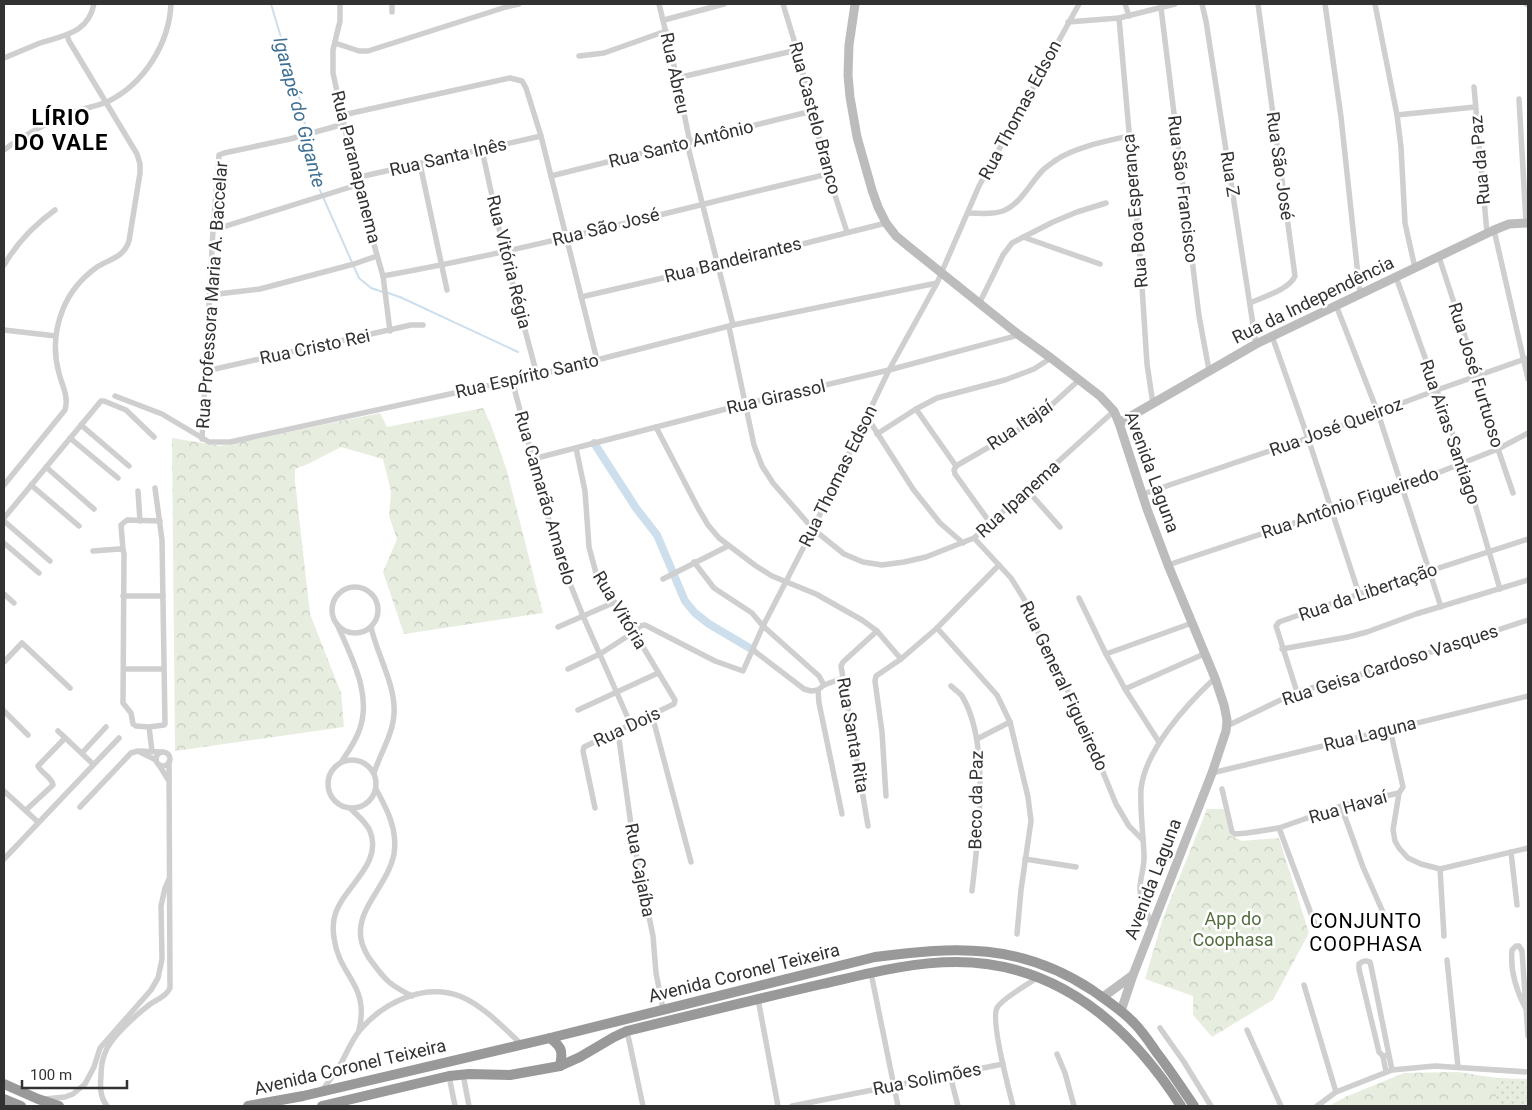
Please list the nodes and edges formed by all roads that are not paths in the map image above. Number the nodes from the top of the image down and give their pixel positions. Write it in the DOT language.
graph roads {
  1 [pos="94,4"];
  2 [pos="171,4"];
  3 [pos="340,4"];
  4 [pos="392,4"];
  5 [pos="519,4"];
  6 [pos="659,4"];
  7 [pos="724,4"];
  8 [pos="783,4"];
  9 [pos="855,4"];
  10 [pos="1078,4"];
  11 [pos="1125,4"];
  12 [pos="1175,4"];
  13 [pos="1202,4"];
  14 [pos="1258,4"];
  15 [pos="1325,4"];
  16 [pos="1375,4"];
  17 [pos="1160,8"];
  18 [pos="392,12"];
  19 [pos="1129,16"];
  20 [pos="1119,18"];
  21 [pos="664,20"];
  22 [pos="1068,22"];
  23 [pos="666,31"];
  24 [pos="67,35"];
  25 [pos="335,43"];
  26 [pos="797,50"];
  27 [pos="579,56"];
  28 [pos="4,58"];
  29 [pos="677,78"];
  30 [pos="1474,87"];
  31 [pos="1519,99"];
  32 [pos="105,103"];
  33 [pos="1475,107"];
  34 [pos="812,112"];
  35 [pos="342,115"];
  36 [pos="1397,115"];
  37 [pos="344,124"];
  38 [pos="541,136"];
  39 [pos="1129,136"];
  40 [pos="689,143"];
  41 [pos="4,150"];
  42 [pos="482,150"];
  43 [pos="420,164"];
  44 [pos="828,174"];
  45 [pos="551,176"];
  46 [pos="355,178"];
  47 [pos="357,185"];
  48 [pos="1106,202"];
  49 [pos="702,204"];
  50 [pos="55,210"];
  51 [pos="968,213"];
  52 [pos="1527,222"];
  53 [pos="886,223"];
  54 [pos="213,230"];
  55 [pos="847,232"];
  56 [pos="1490,232"];
  57 [pos="1023,237"];
  58 [pos="567,238"];
  59 [pos="504,251"];
  60 [pos="4,252"];
  61 [pos="10,256"];
  62 [pos="377,256"];
  63 [pos="1439,257"];
  64 [pos="1100,264"];
  65 [pos="4,265"];
  66 [pos="442,265"];
  67 [pos="719,265"];
  68 [pos="1415,268"];
  69 [pos="942,274"];
  70 [pos="383,276"];
  71 [pos="1396,277"];
  72 [pos="937,283"];
  73 [pos="447,290"];
  74 [pos="1360,294"];
  75 [pos="209,295"];
  76 [pos="581,297"];
  77 [pos="1250,303"];
  78 [pos="979,304"];
  79 [pos="1336,305"];
  80 [pos="423,325"];
  81 [pos="731,326"];
  82 [pos="4,330"];
  83 [pos="390,331"];
  84 [pos="1019,335"];
  85 [pos="56,336"];
  86 [pos="1272,336"];
  87 [pos="1256,344"];
  88 [pos="1052,358"];
  89 [pos="1526,359"];
  90 [pos="597,360"];
  91 [pos="206,370"];
  92 [pos="889,370"];
  93 [pos="1209,370"];
  94 [pos="537,374"];
  95 [pos="1478,376"];
  96 [pos="1528,379"];
  97 [pos="512,380"];
  98 [pos="1079,380"];
  99 [pos="1437,390"];
  100 [pos="115,396"];
  101 [pos="745,404"];
  102 [pos="1153,404"];
  103 [pos="916,409"];
  104 [pos="1114,411"];
  105 [pos="1378,413"];
  106 [pos="867,418"];
  107 [pos="1119,423"];
  108 [pos="81,425"];
  109 [pos="656,427"];
  110 [pos="1528,433"];
  111 [pos="877,434"];
  112 [pos="154,437"];
  113 [pos="70,438"];
  114 [pos="1308,438"];
  115 [pos="202,439"];
  116 [pos="576,448"];
  117 [pos="1498,449"];
  118 [pos="533,459"];
  119 [pos="1463,463"];
  120 [pos="129,466"];
  121 [pos="956,466"];
  122 [pos="46,467"];
  123 [pos="118,478"];
  124 [pos="4,485"];
  125 [pos="31,485"];
  126 [pos="1402,487"];
  127 [pos="155,488"];
  128 [pos="138,491"];
  129 [pos="1028,491"];
  130 [pos="1513,493"];
  131 [pos="1143,494"];
  132 [pos="94,509"];
  133 [pos="1332,510"];
  134 [pos="4,519"];
  135 [pos="140,520"];
  136 [pos="160,521"];
  137 [pos="991,524"];
  138 [pos="79,526"];
  139 [pos="1060,526"];
  140 [pos="813,529"];
  141 [pos="974,538"];
  142 [pos="1528,539"];
  143 [pos="4,543"];
  144 [pos="963,543"];
  145 [pos="728,546"];
  146 [pos="122,550"];
  147 [pos="93,551"];
  148 [pos="1488,551"];
  149 [pos="50,561"];
  150 [pos="694,562"];
  151 [pos="999,565"];
  152 [pos="1168,565"];
  153 [pos="1430,571"];
  154 [pos="40,573"];
  155 [pos="663,579"];
  156 [pos="1528,580"];
  157 [pos="785,581"];
  158 [pos="1500,589"];
  159 [pos="4,594"];
  160 [pos="1359,594"];
  161 [pos="123,596"];
  162 [pos="163,596"];
  163 [pos="1079,598"];
  164 [pos="615,602"];
  165 [pos="14,603"];
  166 [pos="1441,607"];
  167 [pos="583,616"];
  168 [pos="1528,620"];
  169 [pos="1192,623"];
  170 [pos="337,624"];
  171 [pos="763,626"];
  172 [pos="371,627"];
  173 [pos="558,627"];
  174 [pos="937,628"];
  175 [pos="877,631"];
  176 [pos="634,632"];
  177 [pos="1282,649"];
  178 [pos="753,650"];
  179 [pos="600,654"];
  180 [pos="1106,654"];
  181 [pos="1204,654"];
  182 [pos="902,659"];
  183 [pos="4,662"];
  184 [pos="163,669"];
  185 [pos="568,669"];
  186 [pos="124,670"];
  187 [pos="658,673"];
  188 [pos="843,678"];
  189 [pos="1214,678"];
  190 [pos="824,685"];
  191 [pos="951,686"];
  192 [pos="70,688"];
  193 [pos="1125,688"];
  194 [pos="818,690"];
  195 [pos="616,692"];
  196 [pos="1297,692"];
  197 [pos="1528,696"];
  198 [pos="674,704"];
  199 [pos="578,710"];
  200 [pos="4,711"];
  201 [pos="652,715"];
  202 [pos="1010,722"];
  203 [pos="631,725"];
  204 [pos="1227,726"];
  205 [pos="106,727"];
  206 [pos="149,727"];
  207 [pos="1390,729"];
  208 [pos="58,731"];
  209 [pos="618,732"];
  210 [pos="28,735"];
  211 [pos="65,738"];
  212 [pos="119,738"];
  213 [pos="976,740"];
  214 [pos="1159,742"];
  215 [pos="138,750"];
  216 [pos="152,751"];
  217 [pos="162,752"];
  218 [pos="82,753"];
  219 [pos="342,761"];
  220 [pos="158,762"];
  221 [pos="170,762"];
  222 [pos="93,764"];
  223 [pos="374,773"];
  224 [pos="1212,773"];
  225 [pos="169,780"];
  226 [pos="376,789"];
  227 [pos="1222,789"];
  228 [pos="4,791"];
  229 [pos="1399,793"];
  230 [pos="886,796"];
  231 [pos="1341,806"];
  232 [pos="80,807"];
  233 [pos="350,808"];
  234 [pos="595,808"];
  235 [pos="26,810"];
  236 [pos="842,814"];
  237 [pos="38,822"];
  238 [pos="868,826"];
  239 [pos="1279,828"];
  240 [pos="1143,840"];
  241 [pos="1528,848"];
  242 [pos="1511,852"];
  243 [pos="4,859"];
  244 [pos="1025,859"];
  245 [pos="690,862"];
  246 [pos="1076,867"];
  247 [pos="1440,869"];
  248 [pos="170,877"];
  249 [pos="972,891"];
  250 [pos="1517,905"];
  251 [pos="1386,919"];
  252 [pos="1152,925"];
  253 [pos="1316,927"];
  254 [pos="1017,934"];
  255 [pos="1444,936"];
  256 [pos="1447,960"];
  257 [pos="871,973"];
  258 [pos="1133,975"];
  259 [pos="1039,977"];
  260 [pos="158,978"];
  261 [pos="170,980"];
  262 [pos="1304,985"];
  263 [pos="151,990"];
  264 [pos="412,996"];
  265 [pos="1103,997"];
  266 [pos="160,998"];
  267 [pos="758,999"];
  268 [pos="662,1009"];
  269 [pos="1526,1009"];
  270 [pos="1121,1011"];
  271 [pos="1160,1028"];
  272 [pos="1247,1030"];
  273 [pos="627,1031"];
  274 [pos="359,1032"];
  275 [pos="1528,1036"];
  276 [pos="550,1038"];
  277 [pos="521,1044"];
  278 [pos="1057,1054"];
  279 [pos="1386,1055"];
  280 [pos="1003,1064"];
  281 [pos="560,1066"];
  282 [pos="1458,1067"];
  283 [pos="1389,1071"];
  284 [pos="1528,1072"];
  285 [pos="463,1074"];
  286 [pos="950,1075"];
  287 [pos="449,1076"];
  288 [pos="4,1084"];
  289 [pos="893,1086"];
  290 [pos="322,1091"];
  291 [pos="1336,1092"];
  292 [pos="4,1099"];
  293 [pos="38,1099"];
  294 [pos="21,1106"];
  295 [pos="59,1106"];
  296 [pos="107,1106"];
  297 [pos="248,1106"];
  298 [pos="322,1106"];
  299 [pos="455,1106"];
  300 [pos="469,1106"];
  301 [pos="642,1106"];
  302 [pos="778,1106"];
  303 [pos="792,1106"];
  304 [pos="898,1106"];
  305 [pos="958,1106"];
  306 [pos="1014,1106"];
  307 [pos="1074,1106"];
  308 [pos="1181,1106"];
  309 [pos="1194,1106"];
  310 [pos="1211,1106"];
  311 [pos="1281,1106"];
  312 [pos="1318,1106"];
  1 -- 24 [label="street"];
  2 -- 32 [label="street"];
  3 -- 25 [label="street, Rua Paranapanema"];
  4 -- 18 [label="street"];
  5 -- 25 [label="street"];
  6 -- 21 [label="street, Rua Abreu"];
  7 -- 21 [label="street"];
  8 -- 26 [label="street, Rua Castelo Branco"];
  9 -- 53 [label="main road, Avenida Laguna"];
  10 -- 22 [label="street, Rua Thomas Edson"];
  11 -- 19 [label="street"];
  12 -- 17 [label="street"];
  13 -- 77 [label="street, Rua Z"];
  14 -- 77 [label="street, Rua São José"];
  15 -- 74 [label="street"];
  16 -- 36 [label="street"];
  17 -- 19 [label="street"];
  17 -- 93 [label="street, Rua São Francisco"];
  19 -- 20 [label="street"];
  20 -- 22 [label="street"];
  20 -- 39 [label="street, Rua Boa Esperança"];
  21 -- 23 [label="street, Rua Abreu"];
  22 -- 51 [label="street, Rua Thomas Edson"];
  23 -- 27 [label="street"];
  23 -- 29 [label="street, Rua Abreu"];
  24 -- 28 [label="street"];
  24 -- 32 [label="street"];
  25 -- 35 [label="street, Rua Paranapanema"];
  26 -- 29 [label="street"];
  26 -- 34 [label="street, Rua Castelo Branco"];
  29 -- 40 [label="street, Rua Abreu"];
  30 -- 33 [label="street, Rua da Paz"];
  31 -- 52 [label="street"];
  32 -- 41 [label="street"];
  32 -- 85 [label="street"];
  33 -- 36 [label="street"];
  33 -- 56 [label="street, Rua da Paz"];
  34 -- 40 [label="street, Rua Santo Antônio"];
  34 -- 44 [label="street, Rua Castelo Branco"];
  35 -- 37 [label="street, Rua Paranapanema"];
  35 -- 38 [label="street"];
  36 -- 68 [label="street"];
  37 -- 46 [label="street, Rua Paranapanema"];
  37 -- 54 [label="street, Rua Professora Maria A. Baccelar"];
  38 -- 42 [label="street, Rua Santa Inês"];
  38 -- 45 [label="street"];
  39 -- 51 [label="street"];
  39 -- 102 [label="street, Rua Boa Esperança"];
  40 -- 45 [label="street, Rua Santo Antônio"];
  40 -- 49 [label="street, Rua Abreu"];
  42 -- 43 [label="street, Rua Santa Inês"];
  42 -- 59 [label="street, Rua Vitória Régia"];
  43 -- 46 [label="street, Rua Santa Inês"];
  43 -- 66 [label="street"];
  44 -- 49 [label="street, Rua São José"];
  44 -- 55 [label="street, Rua Castelo Branco"];
  45 -- 58 [label="street"];
  46 -- 47 [label="street, Rua Paranapanema"];
  47 -- 54 [label="street"];
  47 -- 62 [label="street, Rua Paranapanema"];
  48 -- 57 [label="street"];
  49 -- 58 [label="street, Rua São José"];
  49 -- 67 [label="street, Rua Abreu"];
  50 -- 61 [label="street"];
  51 -- 69 [label="street, Rua Thomas Edson"];
  52 -- 56 [label="main road, Rua da Independência"];
  53 -- 55 [label="street, Rua Bandeirantes"];
  53 -- 69 [label="main road, Avenida Laguna"];
  54 -- 75 [label="street, Rua Professora Maria A. Baccelar"];
  55 -- 67 [label="street, Rua Bandeirantes"];
  56 -- 63 [label="main road, Rua da Independência"];
  56 -- 89 [label="street, Rua da Paz"];
  57 -- 64 [label="street"];
  57 -- 78 [label="street"];
  58 -- 59 [label="street, Rua São José"];
  58 -- 76 [label="street"];
  59 -- 66 [label="street, Rua São José"];
  59 -- 94 [label="street, Rua Vitória Régia"];
  60 -- 61 [label="street"];
  61 -- 65 [label="street"];
  62 -- 70 [label="street, Rua Paranapanema"];
  62 -- 75 [label="street"];
  63 -- 68 [label="main road, Rua da Independência"];
  63 -- 95 [label="street, Rua José Furtuoso"];
  66 -- 70 [label="street, Rua São José"];
  66 -- 73 [label="street"];
  67 -- 76 [label="street, Rua Bandeirantes"];
  67 -- 81 [label="street, Rua Abreu"];
  68 -- 71 [label="main road, Rua da Independência"];
  69 -- 72 [label="street"];
  69 -- 78 [label="main road, Avenida Laguna"];
  70 -- 83 [label="street, Rua Paranapanema"];
  71 -- 74 [label="main road, Rua da Independência"];
  71 -- 99 [label="street, Rua Airas Santiago"];
  72 -- 81 [label="street, Rua Espírito Santo"];
  72 -- 92 [label="street, Rua Thomas Edson"];
  74 -- 79 [label="main road, Rua da Independência"];
  75 -- 91 [label="street, Rua Professora Maria A. Baccelar"];
  76 -- 90 [label="street"];
  77 -- 87 [label="street, Rua Z"];
  78 -- 84 [label="main road, Avenida Laguna"];
  79 -- 86 [label="main road, Rua da Independência"];
  79 -- 105 [label="street"];
  80 -- 83 [label="street, Rua Cristo Rei"];
  81 -- 90 [label="street, Rua Espírito Santo"];
  81 -- 101 [label="street, Rua Ipanema"];
  82 -- 85 [label="street"];
  83 -- 91 [label="street, Rua Cristo Rei"];
  84 -- 88 [label="main road, Avenida Laguna"];
  84 -- 92 [label="street, Rua Girassol"];
  85 -- 124 [label="street"];
  86 -- 87 [label="main road, Rua da Independência"];
  86 -- 114 [label="street"];
  87 -- 93 [label="main road, Rua da Independência"];
  88 -- 98 [label="main road, Avenida Laguna"];
  88 -- 103 [label="street"];
  89 -- 95 [label="street, Rua José Queiroz"];
  89 -- 96 [label="street, Rua da Paz"];
  90 -- 94 [label="street, Rua Espírito Santo"];
  91 -- 115 [label="street, Rua Professora Maria A. Baccelar"];
  92 -- 101 [label="street, Rua Girassol"];
  92 -- 106 [label="street, Rua Thomas Edson"];
  93 -- 102 [label="main road, Rua da Independência"];
  94 -- 97 [label="street, Rua Espírito Santo"];
  95 -- 99 [label="street, Rua José Queiroz"];
  95 -- 117 [label="street, Rua José Furtuoso"];
  97 -- 115 [label="street, Rua Espírito Santo"];
  97 -- 118 [label="street, Rua Camarão Amarelo"];
  98 -- 104 [label="main road, Avenida Laguna"];
  98 -- 121 [label="street, Rua Itajaí"];
  99 -- 105 [label="street, Rua José Queiroz"];
  99 -- 119 [label="street, Rua Airas Santiago"];
  100 -- 115 [label="street, Rua Espírito Santo"];
  101 -- 109 [label="street, Rua Girassol"];
  101 -- 140 [label="street, Rua Ipanema"];
  102 -- 107 [label="main road, Rua da Independência"];
  103 -- 111 [label="street"];
  103 -- 121 [label="street"];
  104 -- 107 [label="main road, Avenida Laguna"];
  104 -- 129 [label="street, Rua Ipanema"];
  105 -- 114 [label="street, Rua José Queiroz"];
  105 -- 126 [label="street"];
  106 -- 111 [label="street"];
  106 -- 140 [label="street, Rua Thomas Edson"];
  107 -- 131 [label="main road, Avenida Laguna"];
  108 -- 112 [label="street"];
  108 -- 113 [label="street"];
  108 -- 120 [label="street"];
  109 -- 116 [label="street, Rua Girassol"];
  109 -- 145 [label="street"];
  110 -- 117 [label="street, Rua Antônio Figueiredo"];
  111 -- 144 [label="street"];
  113 -- 122 [label="street"];
  113 -- 123 [label="street"];
  114 -- 131 [label="street, Rua José Queiroz"];
  114 -- 133 [label="street"];
  116 -- 118 [label="street, Rua Girassol"];
  116 -- 164 [label="street, Rua Vitória"];
  117 -- 119 [label="street, Rua Antônio Figueiredo"];
  117 -- 130 [label="street, Rua José Furtuoso"];
  118 -- 167 [label="street, Rua Camarão Amarelo"];
  119 -- 126 [label="street, Rua Antônio Figueiredo"];
  119 -- 148 [label="street, Rua Airas Santiago"];
  121 -- 137 [label="street"];
  122 -- 125 [label="street"];
  122 -- 132 [label="street"];
  125 -- 134 [label="street"];
  125 -- 138 [label="street"];
  126 -- 133 [label="street, Rua Antônio Figueiredo"];
  126 -- 153 [label="street"];
  127 -- 136 [label="street"];
  128 -- 135 [label="street"];
  129 -- 137 [label="street, Rua Ipanema"];
  129 -- 139 [label="street"];
  131 -- 152 [label="main road, Avenida Laguna"];
  133 -- 152 [label="street, Rua Antônio Figueiredo"];
  133 -- 160 [label="street"];
  134 -- 149 [label="street"];
  135 -- 136 [label="street"];
  135 -- 146 [label="street"];
  136 -- 162 [label="street"];
  137 -- 141 [label="street, Rua Ipanema"];
  140 -- 144 [label="street, Rua Ipanema"];
  140 -- 157 [label="street, Rua Thomas Edson"];
  141 -- 144 [label="street, Rua Ipanema"];
  141 -- 151 [label="street, Rua General Figueiredo"];
  142 -- 148 [label="street, Rua da Libertação"];
  143 -- 154 [label="street"];
  145 -- 150 [label="street"];
  145 -- 157 [label="street"];
  146 -- 147 [label="street"];
  146 -- 161 [label="street"];
  148 -- 153 [label="street, Rua da Libertação"];
  148 -- 158 [label="street, Rua Airas Santiago"];
  150 -- 155 [label="street"];
  150 -- 171 [label="street"];
  151 -- 174 [label="street"];
  151 -- 240 [label="street, Rua General Figueiredo"];
  152 -- 169 [label="main road, Avenida Laguna"];
  153 -- 160 [label="street, Rua da Libertação"];
  153 -- 166 [label="street"];
  156 -- 158 [label="street"];
  157 -- 171 [label="street, Rua Thomas Edson"];
  157 -- 175 [label="street"];
  158 -- 166 [label="street"];
  159 -- 165 [label="street"];
  160 -- 177 [label="street, Rua da Libertação"];
  161 -- 162 [label="street"];
  161 -- 186 [label="street"];
  162 -- 184 [label="street"];
  163 -- 180 [label="street"];
  164 -- 167 [label="street"];
  164 -- 176 [label="street, Rua Vitória"];
  166 -- 177 [label="street"];
  167 -- 173 [label="street"];
  167 -- 179 [label="street, Rua Camarão Amarelo"];
  168 -- 196 [label="street, Rua Geisa Cardoso Vasques"];
  169 -- 180 [label="street"];
  169 -- 181 [label="main road, Avenida Laguna"];
  170 -- 172 [label="street"];
  170 -- 172 [label="street"];
  170 -- 219 [label="street"];
  171 -- 178 [label="street, Rua Thomas Edson"];
  171 -- 190 [label="street"];
  172 -- 223 [label="street"];
  174 -- 182 [label="street"];
  174 -- 202 [label="street"];
  175 -- 182 [label="street"];
  175 -- 188 [label="street, Rua Santa Rita"];
  176 -- 178 [label="street, Rua Thomas Edson"];
  176 -- 179 [label="street"];
  176 -- 187 [label="street, Rua Vitória"];
  177 -- 196 [label="street, Rua da Libertação"];
  178 -- 194 [label="street"];
  179 -- 185 [label="street"];
  179 -- 195 [label="street, Rua Camarão Amarelo"];
  180 -- 193 [label="street"];
  181 -- 189 [label="main road, Avenida Laguna"];
  181 -- 193 [label="street"];
  182 -- 230 [label="street"];
  183 -- 192 [label="street"];
  184 -- 186 [label="street"];
  184 -- 206 [label="street"];
  186 -- 206 [label="street"];
  187 -- 195 [label="street"];
  187 -- 198 [label="street, Rua Vitória"];
  188 -- 190 [label="street"];
  188 -- 238 [label="street, Rua Santa Rita"];
  189 -- 204 [label="main road, Avenida Laguna"];
  189 -- 214 [label="street"];
  190 -- 194 [label="street"];
  191 -- 213 [label="street, Beco da Paz"];
  193 -- 214 [label="street"];
  194 -- 236 [label="street"];
  195 -- 199 [label="street"];
  195 -- 203 [label="street, Rua Camarão Amarelo"];
  196 -- 204 [label="street, Rua Geisa Cardoso Vasques"];
  197 -- 207 [label="street, Rua Laguna"];
  198 -- 201 [label="street, Rua Dois"];
  200 -- 210 [label="street"];
  201 -- 203 [label="street, Rua Dois"];
  201 -- 245 [label="street"];
  202 -- 213 [label="street"];
  202 -- 244 [label="street"];
  203 -- 209 [label="street, Rua Dois"];
  204 -- 224 [label="main road, Avenida Laguna"];
  205 -- 218 [label="street"];
  206 -- 216 [label="street"];
  207 -- 224 [label="street, Rua Laguna"];
  207 -- 229 [label="street, Rua Havaí"];
  208 -- 211 [label="street"];
  209 -- 234 [label="street, Rua Dois"];
  209 -- 268 [label="street, Rua Cajaíba"];
  211 -- 218 [label="street"];
  211 -- 235 [label="street"];
  212 -- 222 [label="street"];
  213 -- 249 [label="street, Beco da Paz"];
  214 -- 240 [label="street"];
  215 -- 216 [label="street"];
  215 -- 220 [label="street"];
  215 -- 232 [label="street"];
  216 -- 217 [label="street"];
  217 -- 220 [label="street"];
  217 -- 221 [label="street"];
  218 -- 222 [label="street"];
  219 -- 223 [label="street"];
  219 -- 233 [label="street"];
  220 -- 221 [label="street"];
  220 -- 225 [label="street"];
  221 -- 225 [label="street"];
  222 -- 237 [label="street"];
  223 -- 226 [label="street"];
  224 -- 252 [label="main road, Avenida Laguna"];
  225 -- 248 [label="street"];
  226 -- 233 [label="street"];
  226 -- 264 [label="street"];
  227 -- 239 [label="street, Rua Havaí"];
  228 -- 235 [label="street"];
  229 -- 231 [label="street, Rua Havaí"];
  229 -- 247 [label="street"];
  231 -- 239 [label="street, Rua Havaí"];
  231 -- 251 [label="street"];
  233 -- 274 [label="street"];
  235 -- 237 [label="street"];
  237 -- 243 [label="street"];
  239 -- 253 [label="street"];
  240 -- 252 [label="street"];
  241 -- 242 [label="street"];
  242 -- 247 [label="street"];
  242 -- 250 [label="street"];
  244 -- 246 [label="street"];
  244 -- 254 [label="street"];
  247 -- 255 [label="street"];
  248 -- 260 [label="street"];
  248 -- 261 [label="street"];
  252 -- 258 [label="main road, Avenida Laguna"];
  256 -- 282 [label="street"];
  257 -- 259 [label="highway, Avenida Coronel Teixeira"];
  257 -- 267 [label="highway, Avenida Coronel Teixeira"];
  257 -- 289 [label="street"];
  258 -- 265 [label="main road"];
  258 -- 270 [label="main road, Avenida Laguna"];
  259 -- 280 [label="street"];
  259 -- 308 [label="highway, Avenida Coronel Teixeira"];
  260 -- 261 [label="street"];
  260 -- 263 [label="street"];
  261 -- 266 [label="street"];
  262 -- 291 [label="street"];
  263 -- 266 [label="street"];
  263 -- 293 [label="street"];
  264 -- 274 [label="street"];
  264 -- 277 [label="street"];
  265 -- 268 [label="highway, Avenida Coronel Teixeira"];
  265 -- 270 [label="highway, Avenida Coronel Teixeira"];
  266 -- 296 [label="street"];
  267 -- 273 [label="highway, Avenida Coronel Teixeira"];
  267 -- 302 [label="street"];
  268 -- 276 [label="highway, Avenida Coronel Teixeira"];
  269 -- 269 [label="street"];
  269 -- 275 [label="street"];
  270 -- 309 [label="highway, Avenida Coronel Teixeira"];
  271 -- 310 [label="street"];
  272 -- 311 [label="street"];
  273 -- 281 [label="highway, Avenida Coronel Teixeira"];
  273 -- 301 [label="street"];
  274 -- 290 [label="street"];
  276 -- 277 [label="highway, Avenida Coronel Teixeira"];
  276 -- 281 [label="highway"];
  277 -- 290 [label="highway, Avenida Coronel Teixeira"];
  278 -- 307 [label="street"];
  279 -- 279 [label="street"];
  279 -- 283 [label="street"];
  280 -- 286 [label="street, Rua Solimões"];
  280 -- 306 [label="street"];
  281 -- 285 [label="highway, Avenida Coronel Teixeira"];
  282 -- 283 [label="street"];
  282 -- 284 [label="street"];
  283 -- 291 [label="street"];
  285 -- 287 [label="highway, Avenida Coronel Teixeira"];
  285 -- 300 [label="street"];
  286 -- 289 [label="street, Rua Solimões"];
  286 -- 305 [label="street"];
  287 -- 298 [label="highway, Avenida Coronel Teixeira"];
  287 -- 299 [label="street"];
  288 -- 293 [label="highway"];
  289 -- 303 [label="street, Rua Solimões"];
  289 -- 304 [label="street"];
  290 -- 297 [label="highway, Avenida Coronel Teixeira"];
  291 -- 312 [label="street"];
  292 -- 294 [label="highway"];
  293 -- 295 [label="highway"];
}
